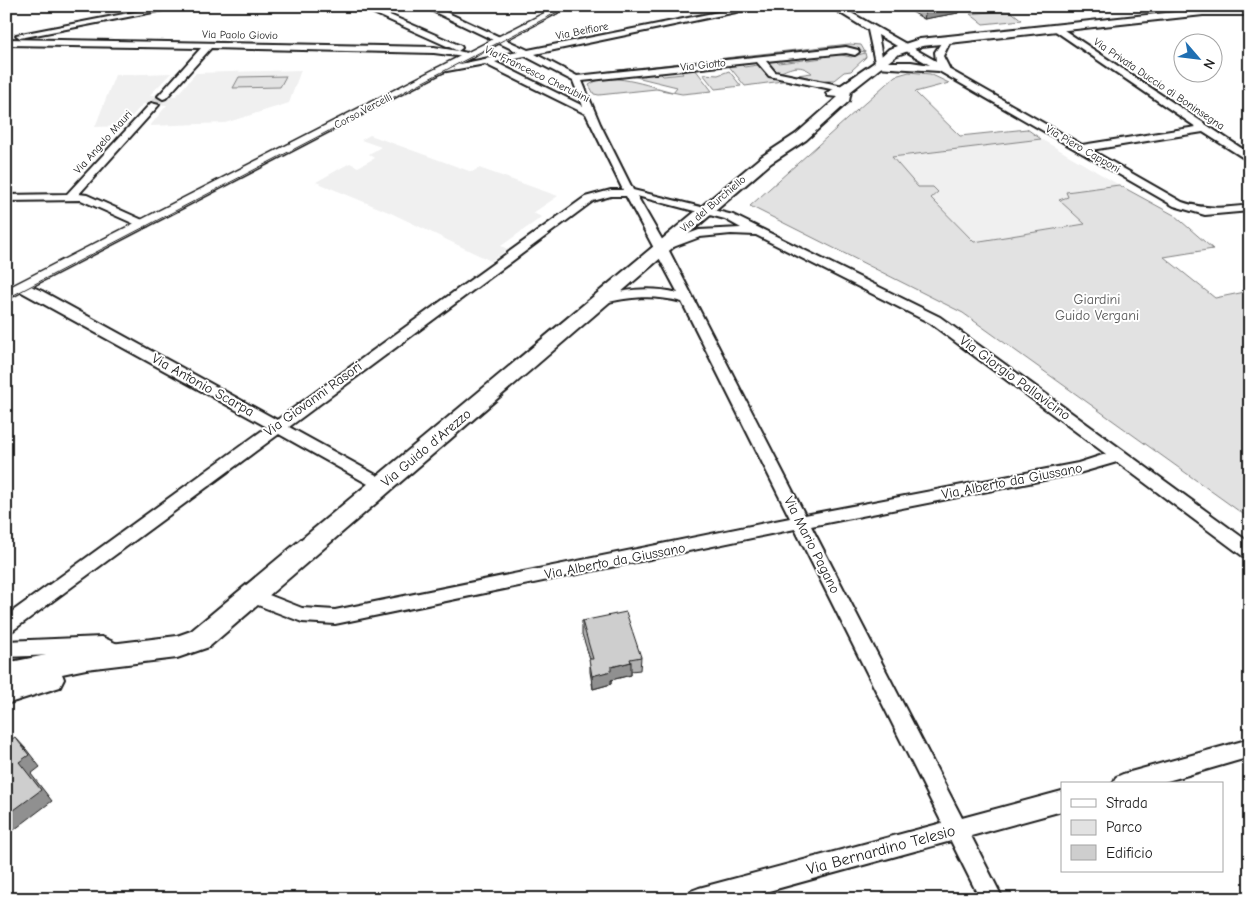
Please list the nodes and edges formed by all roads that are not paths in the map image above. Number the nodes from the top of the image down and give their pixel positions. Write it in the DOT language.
graph roads {
  1 [pos="10,6"];
  2 [pos="180,6"];
  3 [pos="362,6"];
  4 [pos="426,6"];
  5 [pos="574,6"];
  6 [pos="761,6"];
  7 [pos="833,6"];
  8 [pos="1220,6"];
  9 [pos="1227,6"];
  10 [pos="564,7"];
  11 [pos="6,10"];
  12 [pos="1178,10"];
  13 [pos="1203,12"];
  14 [pos="1248,12"];
  15 [pos="540,18"];
  16 [pos="872,28"];
  17 [pos="1055,28"];
  18 [pos="25,34"];
  19 [pos="6,36"];
  20 [pos="499,40"];
  21 [pos="6,42"];
  22 [pos="19,42"];
  23 [pos="946,42"];
  24 [pos="209,45"];
  25 [pos="910,50"];
  26 [pos="831,52"];
  27 [pos="526,54"];
  28 [pos="472,55"];
  29 [pos="759,59"];
  30 [pos="488,62"];
  31 [pos="879,65"];
  32 [pos="439,71"];
  33 [pos="947,72"];
  34 [pos="576,79"];
  35 [pos="845,89"];
  36 [pos="163,96"];
  37 [pos="154,105"];
  38 [pos="589,112"];
  39 [pos="1205,129"];
  40 [pos="1082,148"];
  41 [pos="1250,159"];
  42 [pos="226,182"];
  43 [pos="629,192"];
  44 [pos="71,196"];
  45 [pos="7,197"];
  46 [pos="1250,208"];
  47 [pos="708,210"];
  48 [pos="143,224"];
  49 [pos="763,233"];
  50 [pos="662,250"];
  51 [pos="22,287"];
  52 [pos="6,295"];
  53 [pos="686,299"];
  54 [pos="600,300"];
  55 [pos="276,426"];
  56 [pos="1120,455"];
  57 [pos="382,485"];
  58 [pos="801,523"];
  59 [pos="1250,552"];
  60 [pos="251,596"];
  61 [pos="6,626"];
  62 [pos="6,648"];
  63 [pos="127,655"];
  64 [pos="6,676"];
  65 [pos="6,692"];
  66 [pos="1250,748"];
  67 [pos="1130,782"];
  68 [pos="1061,801"];
  69 [pos="957,830"];
  70 [pos="699,899"];
  71 [pos="992,899"];
  1 -- 11 [label="street"];
  2 -- 18 [label="street"];
  3 -- 28 [label="street, Via Francesco Cherubini"];
  4 -- 20 [label="street, Via Francesco Cherubini"];
  5 -- 15 [label="street, Corso Vercelli"];
  6 -- 27 [label="street, Via Belfiore"];
  7 -- 16 [label="street"];
  8 -- 13 [label="main road"];
  9 -- 14 [label="main road"];
  10 -- 15 [label="street, Corso Vercelli"];
  10 -- 20 [label="street, Corso Vercelli"];
  12 -- 13 [label="main road"];
  12 -- 17 [label="main road"];
  13 -- 14 [label="main road"];
  15 -- 20 [label="street, Corso Vercelli"];
  16 -- 25 [label="street, Via Piero Capponi"];
  16 -- 31 [label="street"];
  17 -- 23 [label="main road"];
  17 -- 39 [label="street, Via Privata Duccio di Boninsegna"];
  18 -- 19 [label="street"];
  18 -- 22 [label="street"];
  20 -- 27 [label="street, Via Francesco Cherubini"];
  20 -- 28 [label="street, Corso Vercelli"];
  21 -- 22 [label="street, Via Paolo Giovio"];
  22 -- 24 [label="street, Via Paolo Giovio"];
  23 -- 25 [label="main road"];
  23 -- 33 [label="street"];
  24 -- 28 [label="street, Via Paolo Giovio"];
  24 -- 36 [label="street"];
  25 -- 31 [label="main road"];
  25 -- 33 [label="street, Via Piero Capponi"];
  26 -- 29 [label="street, Via Giotto"];
  27 -- 30 [label="street, Via Belfiore"];
  27 -- 34 [label="street, Via Francesco Cherubini"];
  28 -- 30 [label="street, Via Francesco Cherubini"];
  28 -- 32 [label="street, Corso Vercelli"];
  29 -- 34 [label="street, Via Giotto"];
  29 -- 35 [label="street"];
  30 -- 32 [label="street, Via Belfiore"];
  30 -- 38 [label="street, Via Francesco Cherubini"];
  31 -- 33 [label="street"];
  31 -- 35 [label="main road, Via del Burchiello"];
  32 -- 42 [label="street, Corso Vercelli"];
  33 -- 40 [label="street, Via Piero Capponi"];
  34 -- 38 [label="street, Via Francesco Cherubini"];
  35 -- 47 [label="main road, Via del Burchiello"];
  37 -- 44 [label="street, Via Angelo Mauri"];
  38 -- 43 [label="street, Via Mario Pagano"];
  39 -- 40 [label="street"];
  39 -- 41 [label="street, Via Privata Duccio di Boninsegna"];
  40 -- 46 [label="street, Via Piero Capponi"];
  42 -- 48 [label="street, Corso Vercelli"];
  43 -- 47 [label="street"];
  43 -- 50 [label="street, Via Mario Pagano"];
  43 -- 55 [label="street, Via Giovanni Rasori"];
  44 -- 45 [label="street"];
  44 -- 48 [label="street"];
  47 -- 49 [label="street, Via Giorgio Pallavicino"];
  47 -- 50 [label="main road, Via del Burchiello"];
  48 -- 51 [label="street, Corso Vercelli"];
  49 -- 50 [label="street, Via Giorgio Pallavicino"];
  49 -- 56 [label="street, Via Giorgio Pallavicino"];
  50 -- 53 [label="street, Via Mario Pagano"];
  50 -- 54 [label="main road, Via Guido d'Arezzo"];
  51 -- 52 [label="street, Corso Vercelli"];
  51 -- 55 [label="street, Via Antonio Scarpa"];
  53 -- 54 [label="street, Via Guido d'Arezzo"];
  53 -- 58 [label="street, Via Mario Pagano"];
  54 -- 57 [label="main road, Via Guido d'Arezzo"];
  55 -- 57 [label="street, Via Antonio Scarpa"];
  55 -- 61 [label="street, Via Giovanni Rasori"];
  56 -- 58 [label="street, Via Alberto da Giussano"];
  56 -- 59 [label="street, Via Giorgio Pallavicino"];
  57 -- 60 [label="main road, Via Guido d'Arezzo"];
  58 -- 60 [label="street, Via Alberto da Giussano"];
  58 -- 69 [label="street, Via Mario Pagano"];
  60 -- 63 [label="main road"];
  62 -- 63 [label="street"];
  63 -- 64 [label="main road"];
  63 -- 65 [label="main road"];
  66 -- 67 [label="street"];
  68 -- 69 [label="street, Via Bernardino Telesio"];
  69 -- 70 [label="street, Via Bernardino Telesio"];
  69 -- 71 [label="street, Via Mario Pagano"];
}
